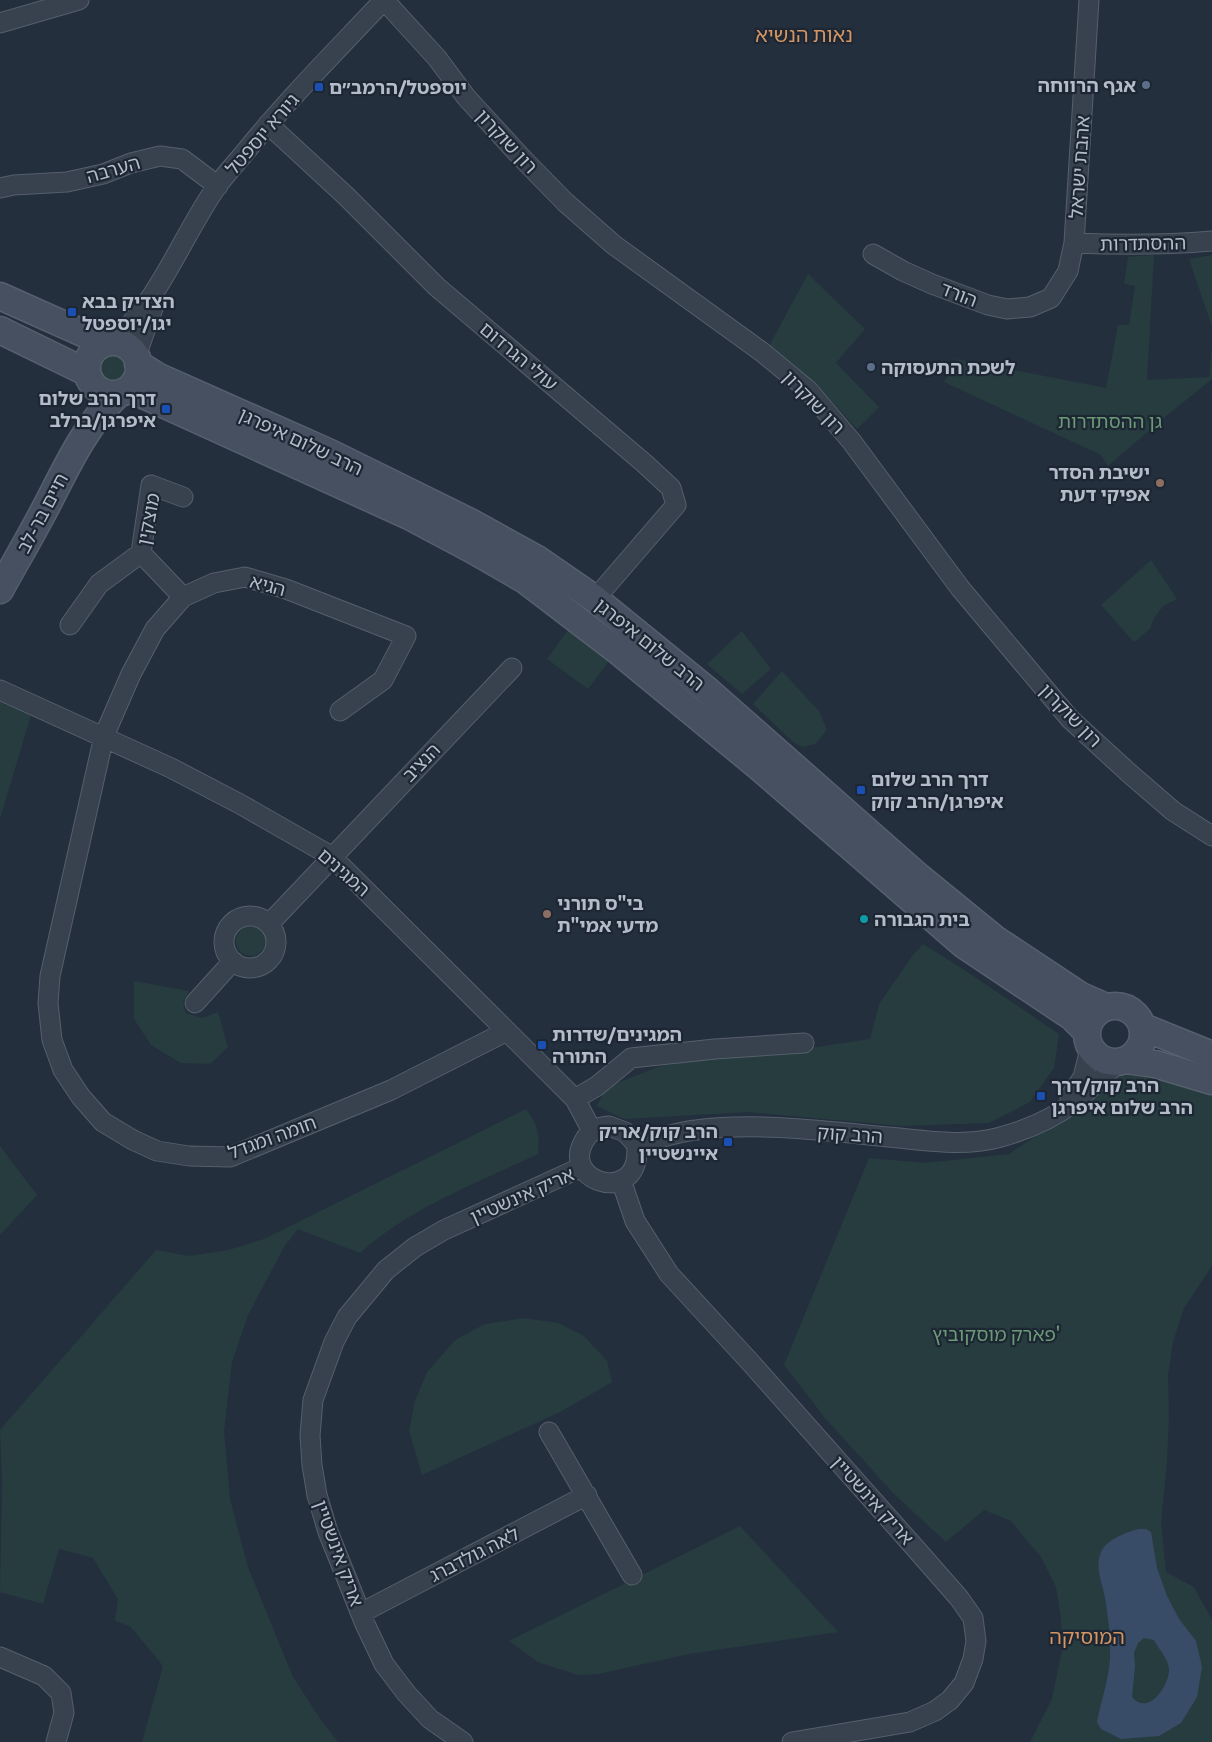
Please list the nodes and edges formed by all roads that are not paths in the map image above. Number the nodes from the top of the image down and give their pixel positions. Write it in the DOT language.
graph roads {
  1 [pos="79,0"];
  2 [pos="384,0"];
  3 [pos="1089,0"];
  4 [pos="0,23"];
  5 [pos="268,124"];
  6 [pos="218,186"];
  7 [pos="0,188"];
  8 [pos="1212,241"];
  9 [pos="1074,243"];
  10 [pos="873,254"];
  11 [pos="162,282"];
  12 [pos="0,296"];
  13 [pos="1051,298"];
  14 [pos="0,330"];
  15 [pos="109,343"];
  16 [pos="137,360"];
  17 [pos="89,377"];
  18 [pos="124,391"];
  19 [pos="83,436"];
  20 [pos="184,497"];
  21 [pos="141,553"];
  22 [pos="0,590"];
  23 [pos="183,597"];
  24 [pos="595,599"];
  25 [pos="70,625"];
  26 [pos="512,668"];
  27 [pos="0,690"];
  28 [pos="340,711"];
  29 [pos="104,736"];
  30 [pos="1212,836"];
  31 [pos="331,856"];
  32 [pos="269,924"];
  33 [pos="233,961"];
  34 [pos="195,1003"];
  35 [pos="1106,1007"];
  36 [pos="1143,1027"];
  37 [pos="507,1031"];
  38 [pos="1089,1040"];
  39 [pos="804,1043"];
  40 [pos="1212,1055"];
  41 [pos="1122,1062"];
  42 [pos="1212,1081"];
  43 [pos="575,1099"];
  44 [pos="1059,1112"];
  45 [pos="592,1131"];
  46 [pos="637,1145"];
  47 [pos="582,1167"];
  48 [pos="621,1180"];
  49 [pos="549,1432"];
  50 [pos="587,1496"];
  51 [pos="632,1575"];
  52 [pos="361,1613"];
  53 [pos="0,1658"];
  54 [pos="56,1742"];
  55 [pos="463,1742"];
  56 [pos="792,1742"];
  1 -- 4 [label="street"];
  2 -- 5 [label="street, גיורא יוספטל"];
  2 -- 30 [label="street, רון שוקרון"];
  3 -- 9 [label="street, אהבת ישראל"];
  5 -- 6 [label="street, גיורא יוספטל"];
  5 -- 24 [label="street, עולי הגרדום"];
  6 -- 7 [label="street, הערבה"];
  6 -- 11 [label="street, גיורא יוספטל"];
  8 -- 9 [label="street, ההסתדרות"];
  9 -- 13 [label="street, אהבת ישראל"];
  10 -- 13 [label="street, הורד"];
  11 -- 15 [label="street, גיורא יוספטל"];
  11 -- 16 [label="street, גיורא יוספטל"];
  12 -- 15 [label="main road"];
  14 -- 17 [label="main road"];
  15 -- 16 [label="main road"];
  15 -- 17 [label="main road"];
  16 -- 18 [label="main road"];
  16 -- 24 [label="main road, הרב שלום איפרגן"];
  17 -- 18 [label="main road"];
  17 -- 19 [label="main road, חיים בר-לב"];
  18 -- 19 [label="main road, חיים בר-לב"];
  18 -- 38 [label="main road, הרב שלום איפרגן"];
  19 -- 22 [label="main road, חיים בר-לב"];
  20 -- 21 [label="street, מוצקין"];
  21 -- 23 [label="street, מוצקין"];
  21 -- 25 [label="street, מוצקין"];
  23 -- 28 [label="street, הגיא"];
  23 -- 29 [label="street, הגיא"];
  24 -- 35 [label="main road, הרב שלום איפרגן"];
  26 -- 31 [label="street, הנציב"];
  27 -- 29 [label="street, המגינים"];
  29 -- 31 [label="street, המגינים"];
  29 -- 37 [label="street, חומה ומגדל"];
  31 -- 32 [label="street, הנציב"];
  31 -- 37 [label="street, המגינים"];
  32 -- 33 [label="street"];
  32 -- 33 [label="street"];
  33 -- 34 [label="street"];
  35 -- 36 [label="main road"];
  35 -- 38 [label="main road"];
  36 -- 40 [label="main road"];
  36 -- 41 [label="main road"];
  37 -- 43 [label="street, המגינים"];
  38 -- 41 [label="main road"];
  38 -- 44 [label="street, הרב קוק"];
  39 -- 43 [label="street"];
  41 -- 42 [label="main road"];
  41 -- 44 [label="street, הרב קוק"];
  43 -- 45 [label="street, המגינים"];
  44 -- 46 [label="street, הרב קוק"];
  45 -- 46 [label="street"];
  45 -- 47 [label="street"];
  46 -- 48 [label="street"];
  47 -- 48 [label="street"];
  47 -- 52 [label="street, אריק אינשטיין"];
  48 -- 56 [label="street, אריק אינשטיין"];
  49 -- 50 [label="street"];
  50 -- 51 [label="street"];
  50 -- 52 [label="street, לאה גולדברג"];
  52 -- 55 [label="street, אריק אינשטיין"];
  53 -- 54 [label="street"];
}
